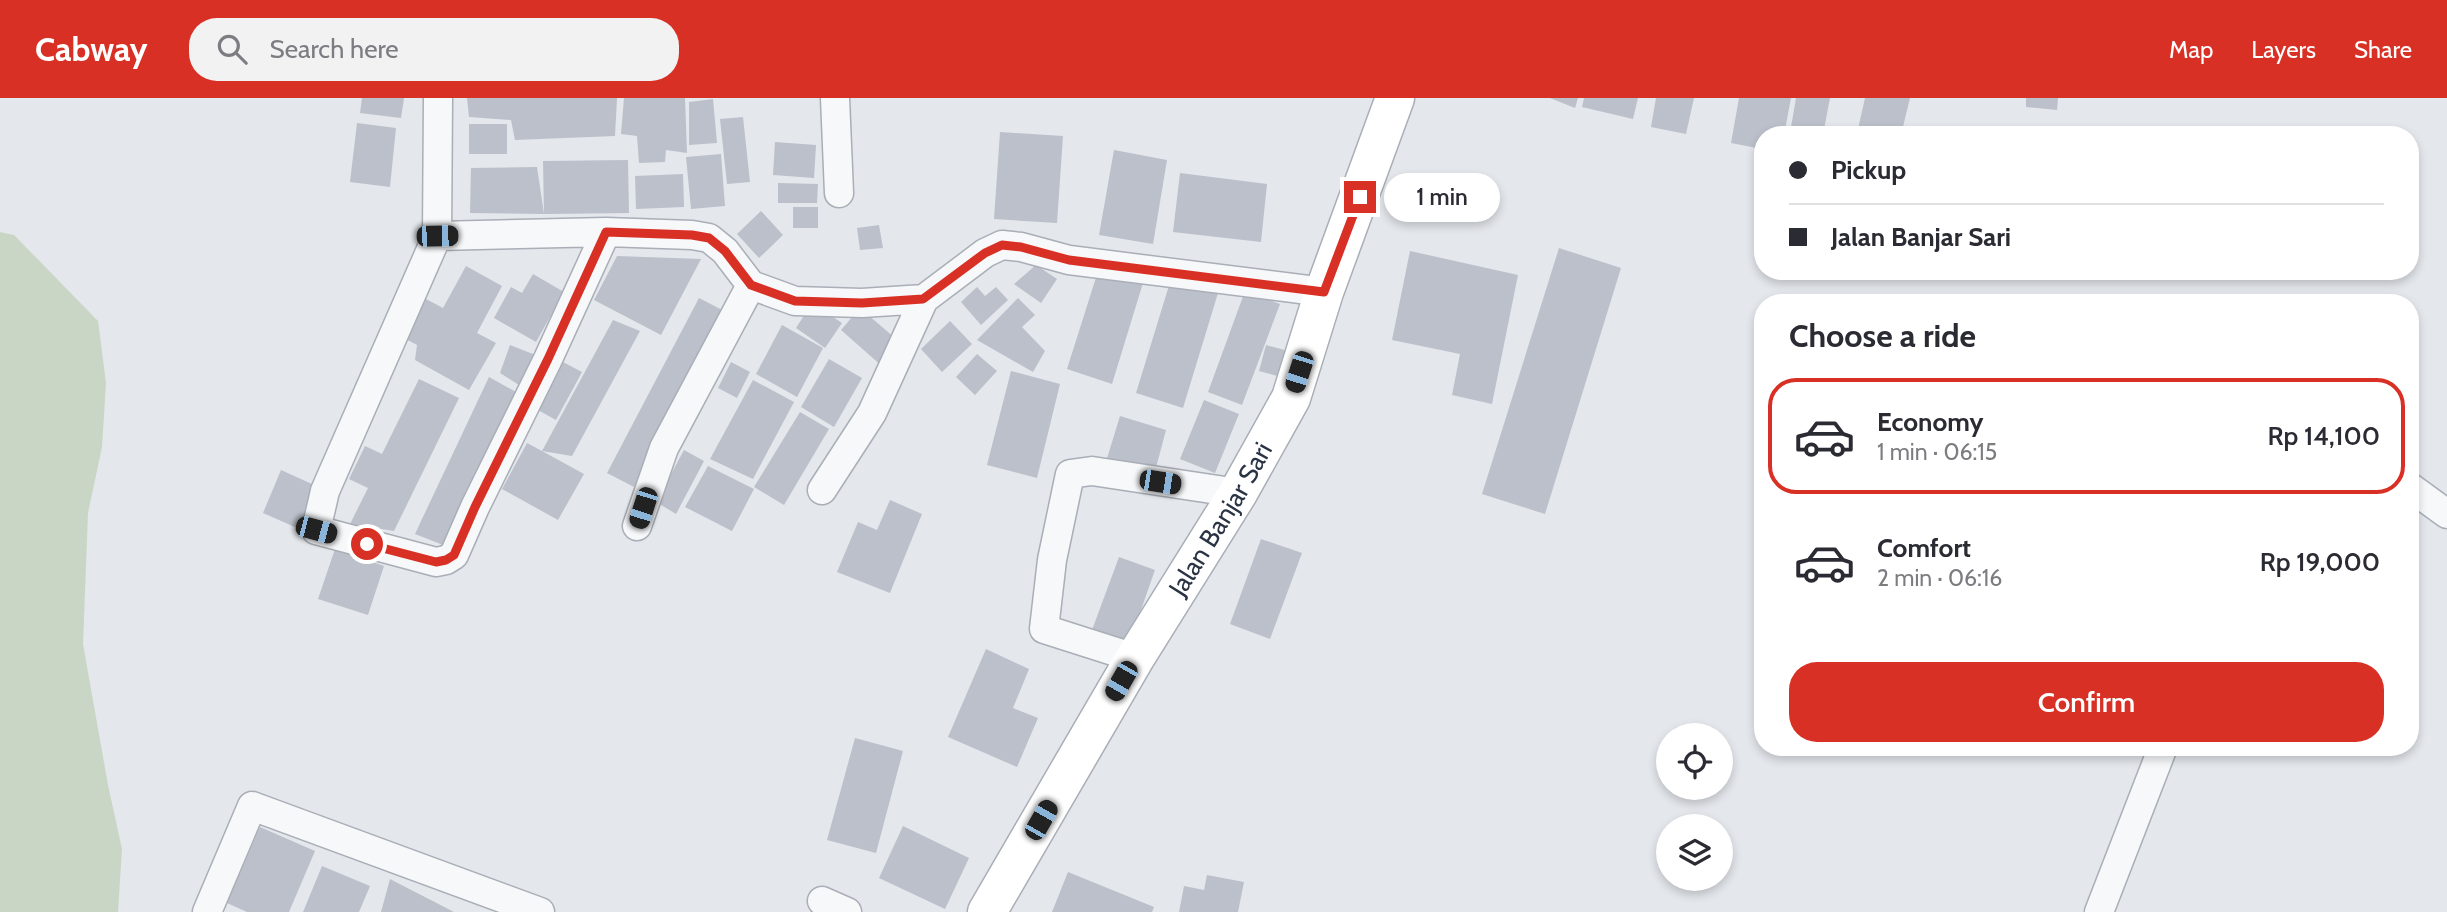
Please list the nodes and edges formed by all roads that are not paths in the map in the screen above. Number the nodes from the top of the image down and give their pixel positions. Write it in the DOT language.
graph roads {
  1 [pos="438,98"];
  2 [pos="835,98"];
  3 [pos="1395,98"];
  4 [pos="839,193"];
  5 [pos="606,232"];
  6 [pos="437,236"];
  7 [pos="751,285"];
  8 [pos="1324,292"];
  9 [pos="923,299"];
  10 [pos="822,490"];
  11 [pos="1238,493"];
  12 [pos="2419,494"];
  13 [pos="2447,514"];
  14 [pos="637,526"];
  15 [pos="1135,658"];
  16 [pos="2160,756"];
  17 [pos="207,912"];
  18 [pos="540,912"];
  19 [pos="987,912"];
  20 [pos="2099,912"];
  1 -- 6 [label="street"];
  2 -- 4 [label="street"];
  3 -- 8 [label="street, Jalan Banjar Sari"];
  5 -- 6 [label="street"];
  5 -- 6 [label="street"];
  5 -- 7 [label="street"];
  7 -- 9 [label="street"];
  7 -- 14 [label="street"];
  8 -- 9 [label="street"];
  8 -- 11 [label="street, Jalan Banjar Sari"];
  9 -- 10 [label="street"];
  11 -- 15 [label="street, Jalan Banjar Sari"];
  11 -- 15 [label="street"];
  12 -- 13 [label="street"];
  15 -- 19 [label="street, Jalan Banjar Sari"];
  16 -- 20 [label="street"];
  17 -- 18 [label="street"];
}
